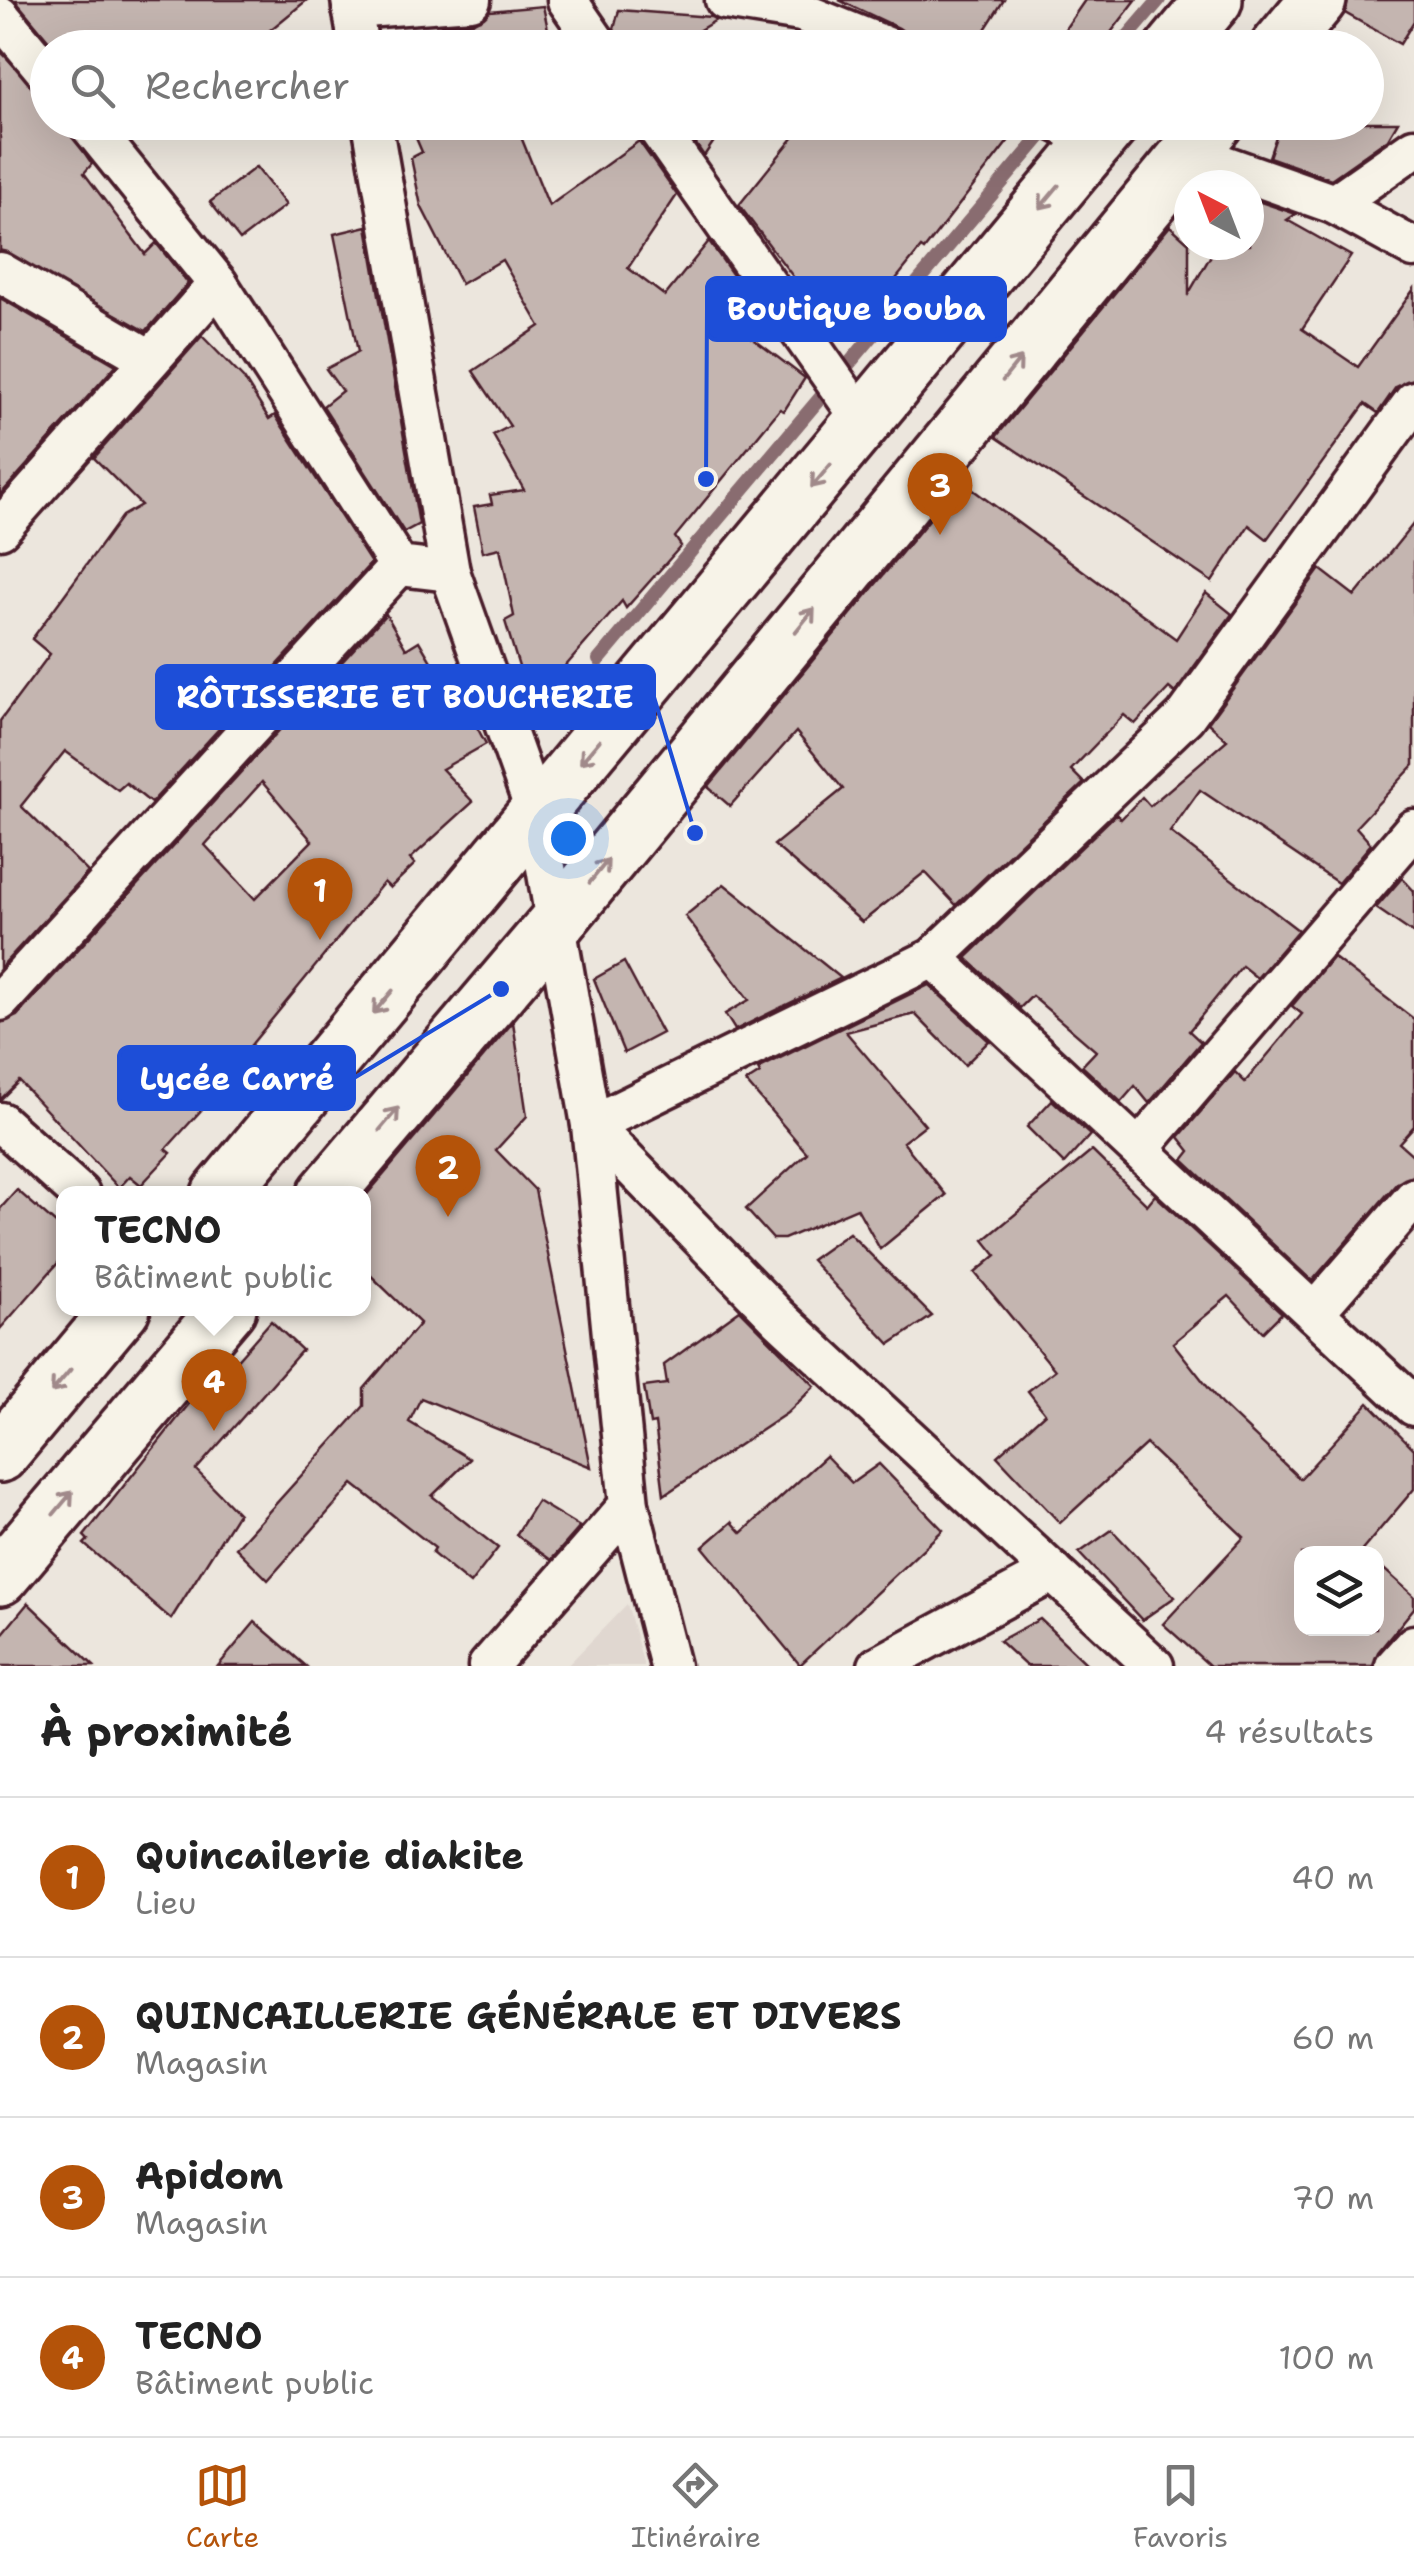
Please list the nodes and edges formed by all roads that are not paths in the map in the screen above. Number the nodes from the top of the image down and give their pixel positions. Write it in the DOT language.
graph roads {
  1 [pos="471,0"];
  2 [pos="567,0"];
  3 [pos="725,0"];
  4 [pos="1214,0"];
  5 [pos="1318,0"];
  6 [pos="352,4"];
  7 [pos="0,16"];
  8 [pos="356,30"];
  9 [pos="588,30"];
  10 [pos="846,30"];
  11 [pos="1189,30"];
  12 [pos="1293,30"];
  13 [pos="30,52"];
  14 [pos="102,140"];
  15 [pos="375,140"];
  16 [pos="666,140"];
  17 [pos="1080,140"];
  18 [pos="1201,140"];
  19 [pos="1207,140"];
  20 [pos="1414,148"];
  21 [pos="1334,204"];
  22 [pos="1414,248"];
  23 [pos="0,272"];
  24 [pos="218,284"];
  25 [pos="148,358"];
  26 [pos="1414,401"];
  27 [pos="865,424"];
  28 [pos="0,528"];
  29 [pos="398,566"];
  30 [pos="450,572"];
  31 [pos="536,816"];
  32 [pos="1414,828"];
  33 [pos="556,922"];
  34 [pos="933,958"];
  35 [pos="0,1001"];
  36 [pos="0,1122"];
  37 [pos="592,1125"];
  38 [pos="1139,1149"];
  39 [pos="71,1186"];
  40 [pos="227,1186"];
  41 [pos="333,1186"];
  42 [pos="1414,1198"];
  43 [pos="1314,1313"];
  44 [pos="115,1316"];
  45 [pos="221,1316"];
  46 [pos="1414,1406"];
  47 [pos="0,1454"];
  48 [pos="629,1505"];
  49 [pos="1052,1572"];
  50 [pos="0,1577"];
  51 [pos="1414,1645"];
  52 [pos="488,1666"];
  53 [pos="670,1666"];
  54 [pos="878,1666"];
  55 [pos="1154,1666"];
  56 [pos="1394,1666"];
  1 -- 6 [label="street"];
  2 -- 9 [label="street"];
  3 -- 10 [label="street"];
  4 -- 11 [label="main road"];
  5 -- 12 [label="main road"];
  6 -- 8 [label="street"];
  7 -- 13 [label="street"];
  14 -- 24 [label="street"];
  15 -- 30 [label="street"];
  16 -- 27 [label="street"];
  17 -- 27 [label="main road, one-way"];
  33 -- 18 [label="main road, one-way"];
  19 -- 21 [label="street"];
  20 -- 21 [label="street"];
  21 -- 22 [label="street"];
  23 -- 25 [label="street"];
  24 -- 25 [label="street"];
  24 -- 29 [label="street"];
  25 -- 28 [label="street"];
  26 -- 34 [label="street"];
  27 -- 31 [label="main road, one-way"];
  29 -- 30 [label="street"];
  29 -- 35 [label="street"];
  30 -- 31 [label="street"];
  31 -- 33 [label="street"];
  31 -- 40 [label="main road, one-way"];
  32 -- 38 [label="street"];
  33 -- 37 [label="street"];
  41 -- 33 [label="main road, one-way"];
  34 -- 37 [label="street"];
  34 -- 38 [label="street"];
  36 -- 39 [label="street"];
  37 -- 48 [label="street"];
  37 -- 49 [label="street"];
  38 -- 43 [label="street"];
  42 -- 43 [label="street"];
  43 -- 46 [label="street"];
  44 -- 47 [label="main road, one-way"];
  50 -- 45 [label="main road, one-way"];
  48 -- 52 [label="street"];
  48 -- 53 [label="street"];
  49 -- 54 [label="street"];
  49 -- 55 [label="street"];
  51 -- 56 [label="street"];
}
